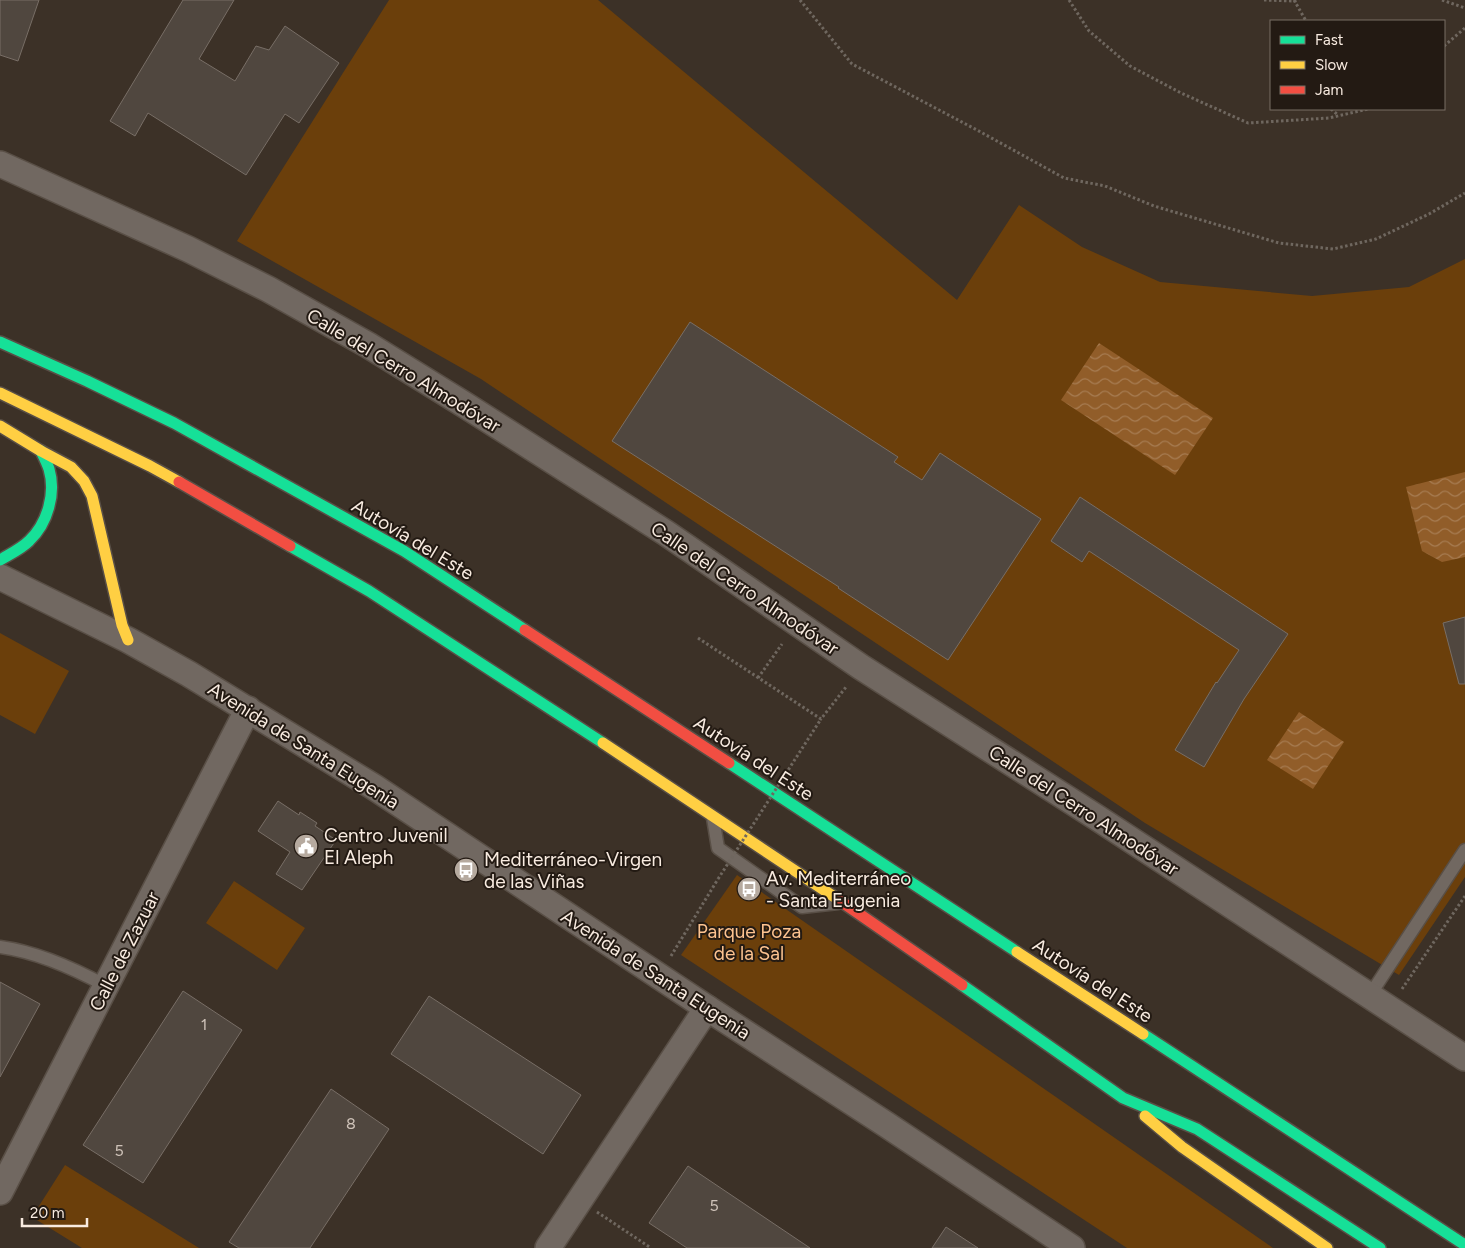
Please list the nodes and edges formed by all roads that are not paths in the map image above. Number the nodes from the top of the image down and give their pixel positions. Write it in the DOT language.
graph roads {
  1 [pos="5,170"];
  2 [pos="0,342"];
  3 [pos="0,393"];
  4 [pos="0,426"];
  5 [pos="41,451"];
  6 [pos="0,560"];
  7 [pos="0,577"];
  8 [pos="128,640"];
  9 [pos="248,709"];
  10 [pos="713,815"];
  11 [pos="1465,850"];
  12 [pos="844,902"];
  13 [pos="0,947"];
  14 [pos="106,986"];
  15 [pos="1379,1002"];
  16 [pos="707,1008"];
  17 [pos="1465,1058"];
  18 [pos="1123,1098"];
  19 [pos="0,1192"];
  20 [pos="1465,1245"];
  21 [pos="548,1248"];
  22 [pos="1072,1248"];
  23 [pos="1327,1248"];
  24 [pos="1380,1248"];
  1 -- 15 [label="street, Calle del Cerro Almodóvar"];
  2 -- 20 [label="highway, Autovía del Este"];
  3 -- 10 [label="highway"];
  4 -- 5 [label="highway"];
  5 -- 6 [label="highway"];
  5 -- 8 [label="highway"];
  7 -- 8 [label="street, Avenida de Santa Eugenia"];
  8 -- 9 [label="street, Avenida de Santa Eugenia"];
  9 -- 14 [label="street, Calle de Zazuar"];
  9 -- 16 [label="street, Avenida de Santa Eugenia"];
  10 -- 12 [label="highway"];
  10 -- 12 [label="lane"];
  11 -- 15 [label="lane"];
  12 -- 18 [label="highway"];
  13 -- 14 [label="lane"];
  14 -- 19 [label="street, Calle de Zazuar"];
  15 -- 17 [label="street, Calle del Cerro Almodóvar"];
  16 -- 21 [label="street"];
  16 -- 22 [label="street, Avenida de Santa Eugenia"];
  18 -- 23 [label="highway"];
  18 -- 24 [label="highway"];
}
